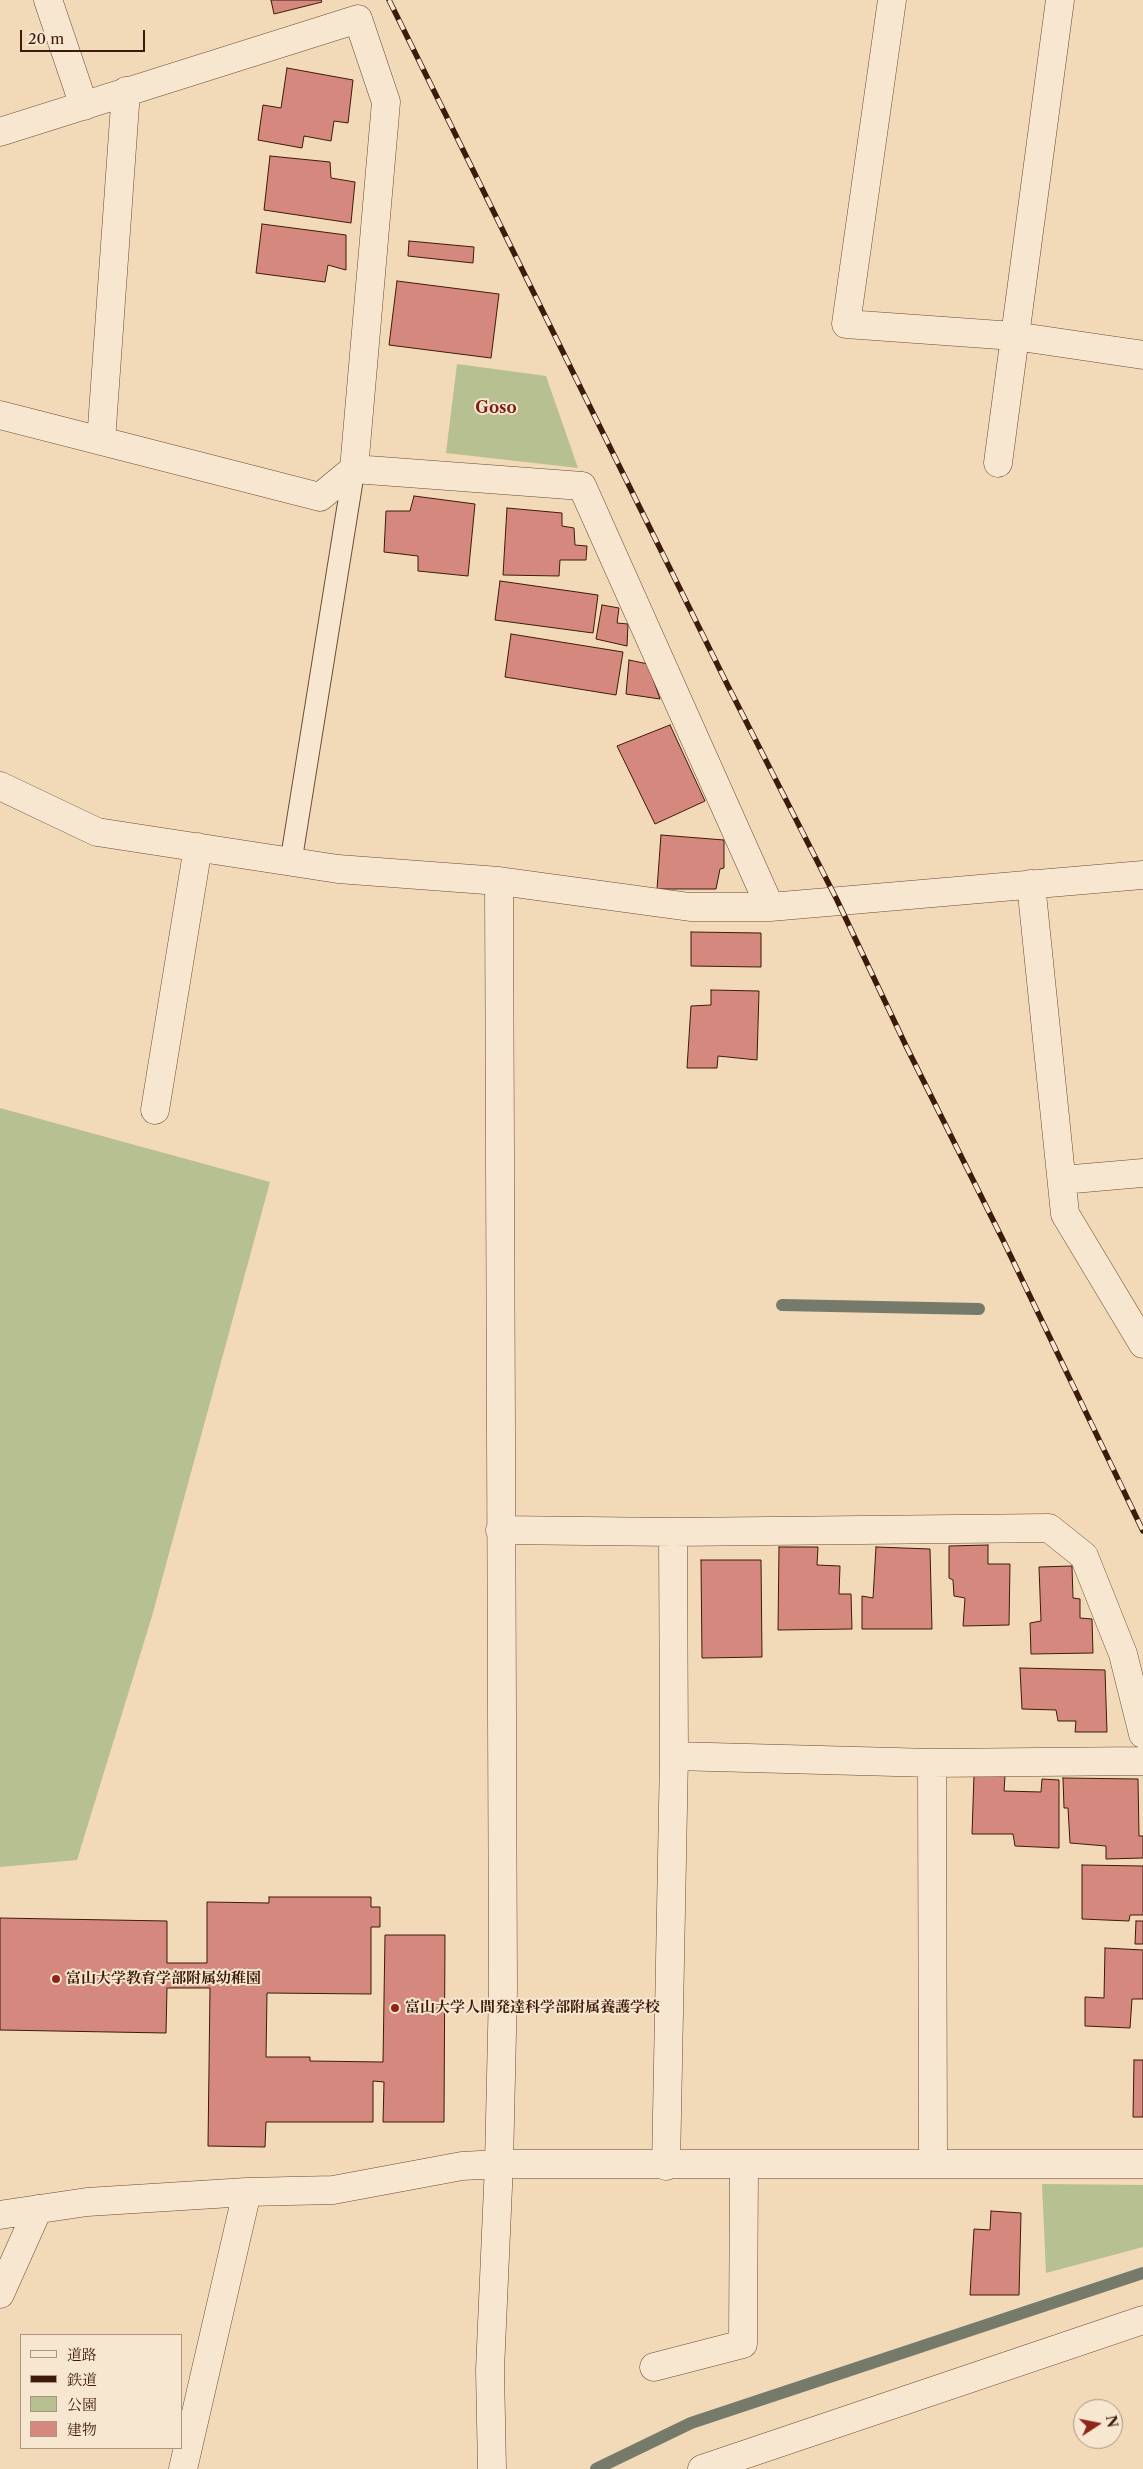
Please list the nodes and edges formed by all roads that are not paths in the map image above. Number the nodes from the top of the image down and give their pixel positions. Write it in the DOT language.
graph roads {
  1 [pos="48,0"];
  2 [pos="892,0"];
  3 [pos="1060,0"];
  4 [pos="126,91"];
  5 [pos="84,106"];
  6 [pos="0,132"];
  7 [pos="1014,336"];
  8 [pos="1143,354"];
  9 [pos="0,415"];
  10 [pos="101,441"];
  11 [pos="998,463"];
  12 [pos="354,468"];
  13 [pos="0,786"];
  14 [pos="198,847"];
  15 [pos="291,861"];
  16 [pos="1143,875"];
  17 [pos="499,881"];
  18 [pos="1031,884"];
  19 [pos="770,906"];
  20 [pos="155,1110"];
  21 [pos="1143,1173"];
  22 [pos="1062,1180"];
  23 [pos="1143,1344"];
  24 [pos="500,1530"];
  25 [pos="673,1532"];
  26 [pos="1143,1734"];
  27 [pos="674,1756"];
  28 [pos="1143,1761"];
  29 [pos="932,1763"];
  30 [pos="499,2164"];
  31 [pos="933,2164"];
  32 [pos="1143,2164"];
  33 [pos="744,2165"];
  34 [pos="666,2166"];
  35 [pos="247,2192"];
  36 [pos="38,2209"];
  37 [pos="0,2215"];
  38 [pos="0,2294"];
  39 [pos="1143,2320"];
  40 [pos="654,2367"];
  41 [pos="184,2469"];
  42 [pos="492,2469"];
  43 [pos="702,2469"];
  1 -- 5 [label="street"];
  2 -- 7 [label="street"];
  3 -- 7 [label="street"];
  4 -- 5 [label="street"];
  4 -- 10 [label="street"];
  4 -- 12 [label="street"];
  5 -- 6 [label="street"];
  7 -- 8 [label="street"];
  7 -- 11 [label="street"];
  9 -- 10 [label="street"];
  10 -- 12 [label="street"];
  12 -- 15 [label="lane"];
  12 -- 19 [label="street"];
  13 -- 14 [label="street"];
  14 -- 15 [label="street"];
  14 -- 20 [label="street"];
  15 -- 17 [label="street"];
  16 -- 18 [label="street"];
  17 -- 19 [label="street"];
  17 -- 24 [label="street"];
  18 -- 19 [label="street"];
  18 -- 22 [label="street"];
  21 -- 22 [label="street"];
  22 -- 23 [label="street"];
  24 -- 25 [label="street"];
  24 -- 30 [label="street"];
  25 -- 26 [label="street"];
  25 -- 27 [label="street"];
  27 -- 29 [label="street"];
  27 -- 34 [label="street"];
  28 -- 29 [label="street"];
  29 -- 31 [label="street"];
  30 -- 34 [label="street"];
  30 -- 35 [label="street"];
  30 -- 42 [label="street"];
  31 -- 32 [label="street"];
  31 -- 33 [label="street"];
  33 -- 34 [label="street"];
  33 -- 40 [label="street"];
  35 -- 36 [label="street"];
  35 -- 41 [label="street"];
  36 -- 37 [label="street"];
  36 -- 38 [label="street"];
  39 -- 43 [label="street"];
}
